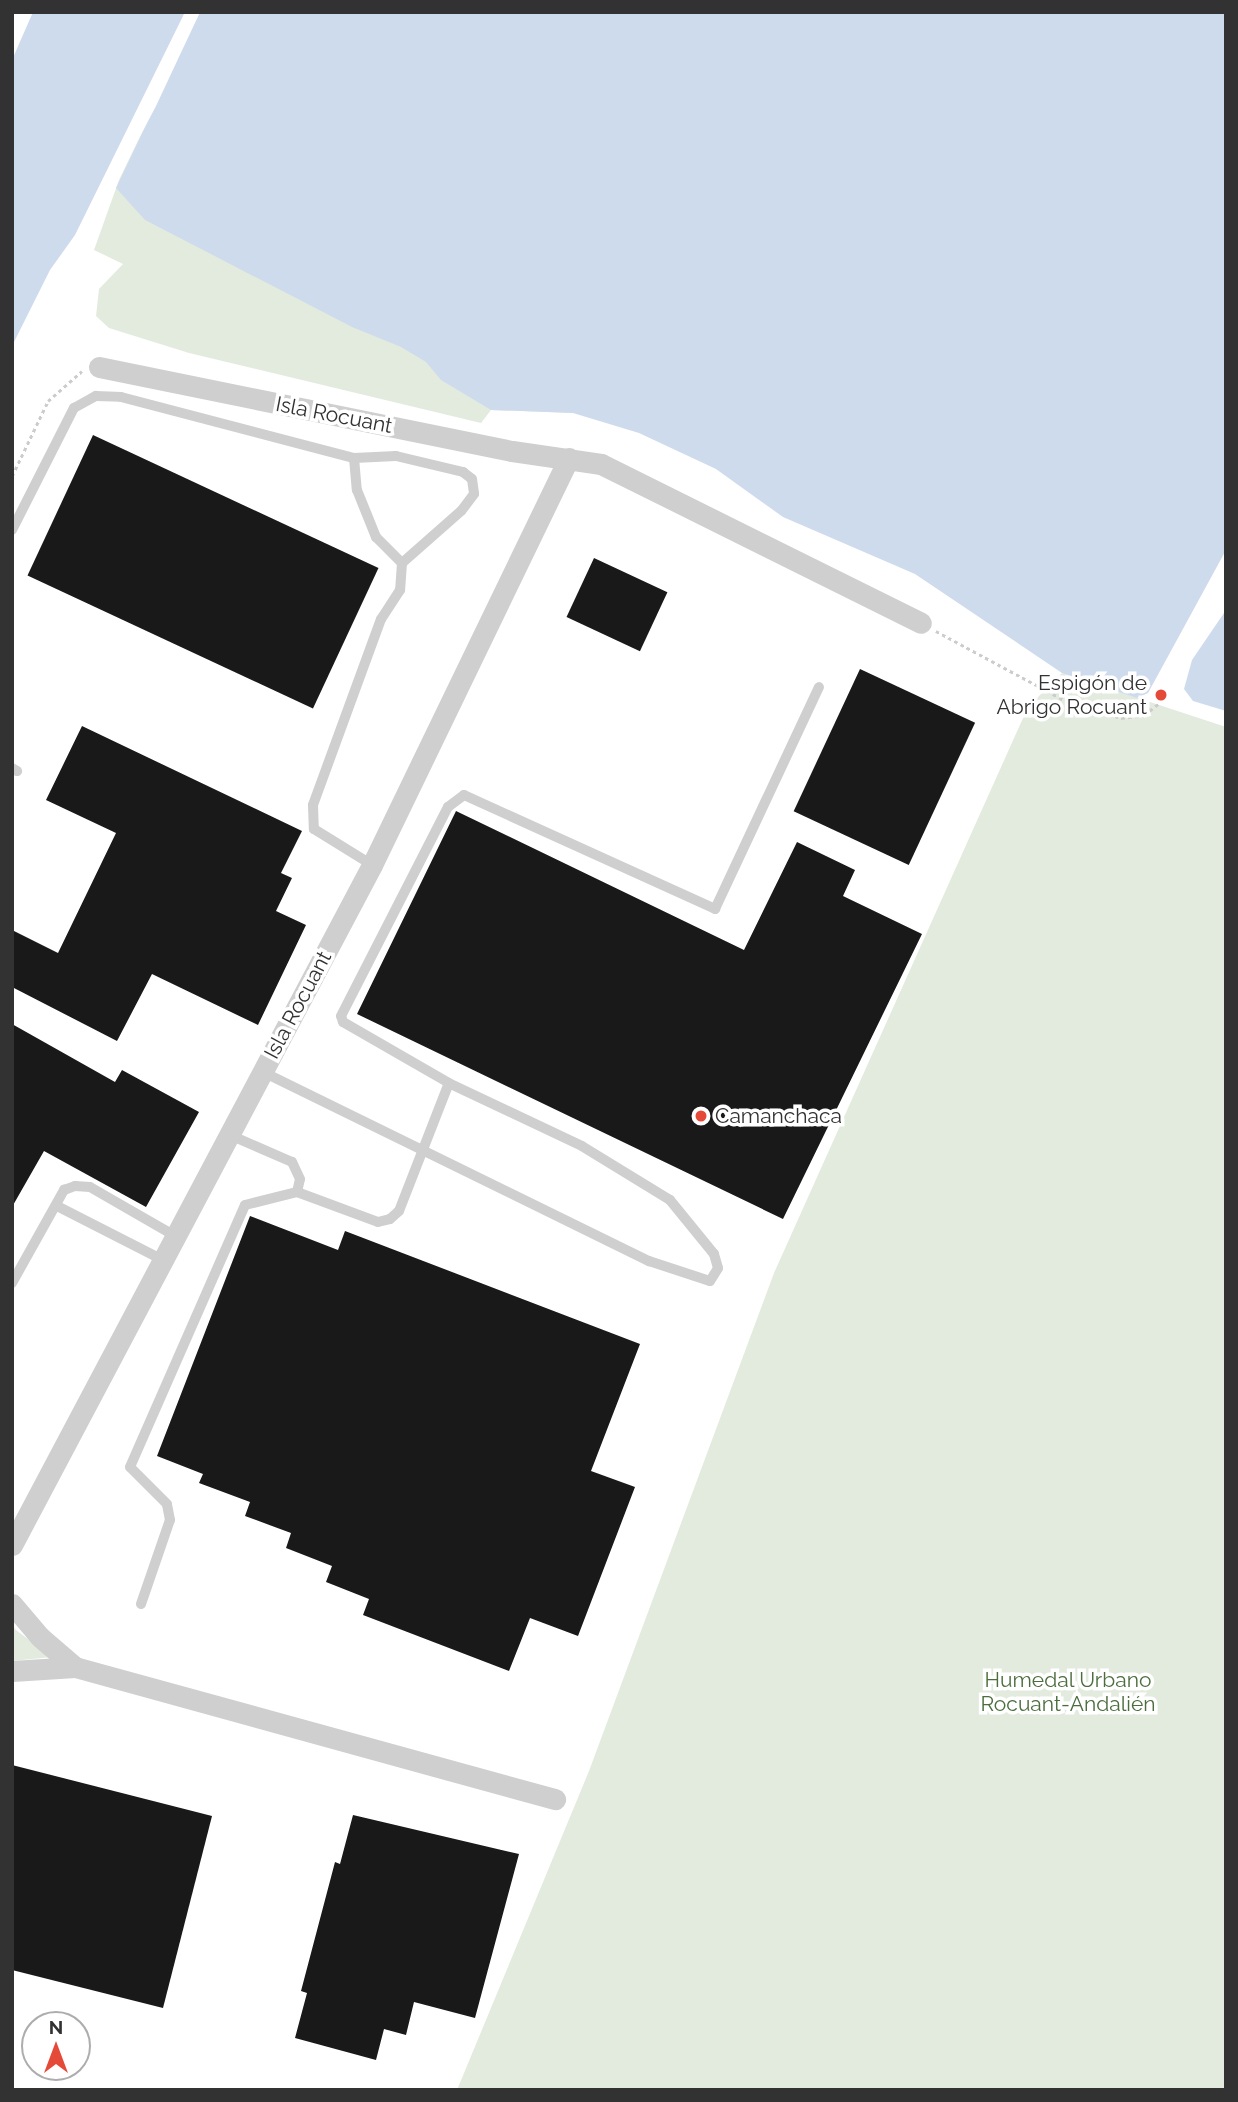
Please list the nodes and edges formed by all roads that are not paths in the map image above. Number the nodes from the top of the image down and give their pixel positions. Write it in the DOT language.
graph roads {
  1 [pos="99,368"];
  2 [pos="354,458"];
  3 [pos="569,458"];
  4 [pos="12,530"];
  5 [pos="402,562"];
  6 [pos="921,623"];
  7 [pos="819,687"];
  8 [pos="372,865"];
  9 [pos="263,1072"];
  10 [pos="449,1083"];
  11 [pos="230,1135"];
  12 [pos="422,1147"];
  13 [pos="297,1192"];
  14 [pos="57,1206"];
  15 [pos="177,1237"];
  16 [pos="165,1261"];
  17 [pos="12,1283"];
  18 [pos="12,1545"];
  19 [pos="12,1604"];
  20 [pos="141,1604"];
  21 [pos="75,1667"];
  22 [pos="12,1671"];
  23 [pos="555,1799"];
  1 -- 3 [label="street, Isla Rocuant"];
  2 -- 4 [label="lane"];
  2 -- 5 [label="lane"];
  2 -- 5 [label="lane"];
  3 -- 6 [label="street, Isla Rocuant"];
  3 -- 8 [label="street, Isla Rocuant"];
  5 -- 8 [label="lane"];
  7 -- 10 [label="lane"];
  8 -- 9 [label="street, Isla Rocuant"];
  9 -- 11 [label="street, Isla Rocuant"];
  9 -- 12 [label="lane"];
  10 -- 12 [label="lane"];
  10 -- 12 [label="lane"];
  11 -- 13 [label="lane"];
  11 -- 15 [label="street, Isla Rocuant"];
  12 -- 13 [label="lane"];
  13 -- 20 [label="lane"];
  14 -- 15 [label="lane"];
  14 -- 16 [label="lane"];
  14 -- 17 [label="lane"];
  15 -- 16 [label="street, Isla Rocuant"];
  16 -- 18 [label="street, Isla Rocuant"];
  19 -- 21 [label="street"];
  21 -- 22 [label="street"];
  21 -- 23 [label="street"];
}
